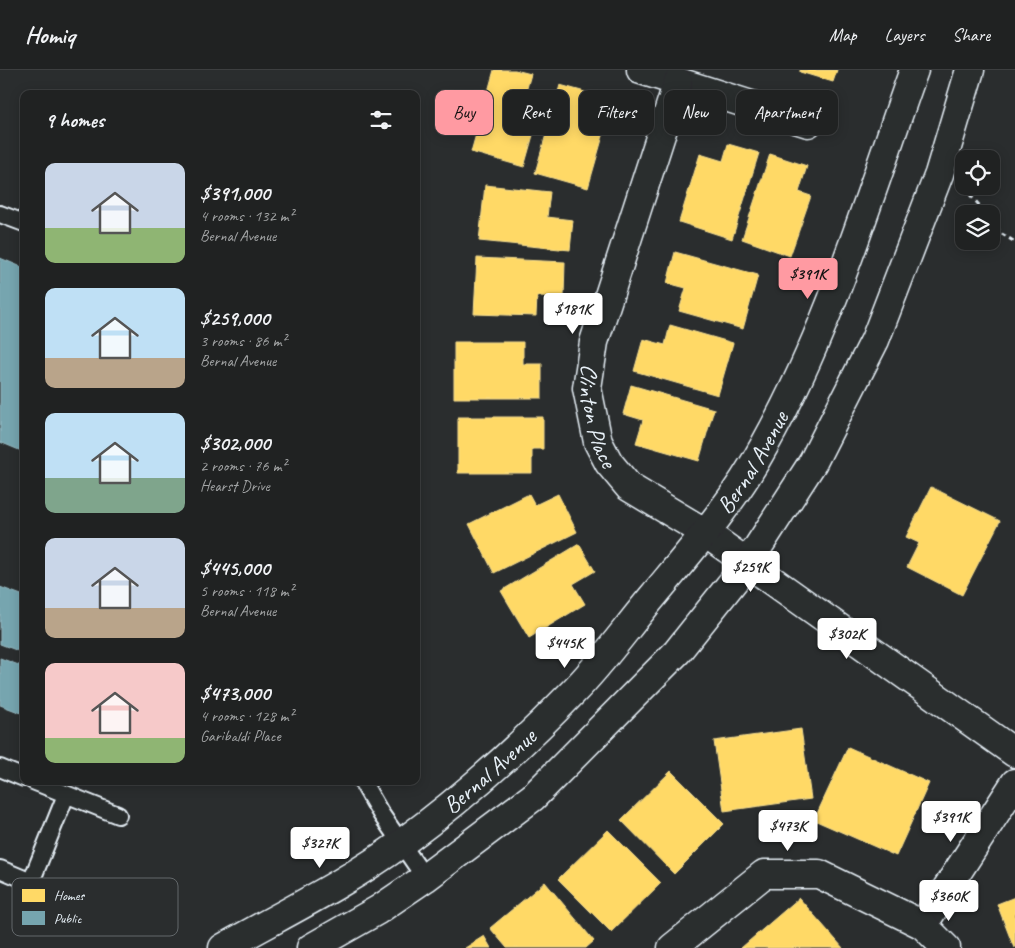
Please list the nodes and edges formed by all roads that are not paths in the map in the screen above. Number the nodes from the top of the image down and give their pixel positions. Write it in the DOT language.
graph roads {
  1 [pos="641,70"];
  2 [pos="914,70"];
  3 [pos="970,70"];
  4 [pos="678,82"];
  5 [pos="736,100"];
  6 [pos="0,214"];
  7 [pos="20,222"];
  8 [pos="704,532"];
  9 [pos="747,564"];
  10 [pos="1015,753"];
  11 [pos="0,768"];
  12 [pos="20,776"];
  13 [pos="1015,783"];
  14 [pos="42,785"];
  15 [pos="365,785"];
  16 [pos="66,795"];
  17 [pos="118,815"];
  18 [pos="401,843"];
  19 [pos="0,869"];
  20 [pos="21,878"];
  21 [pos="33,878"];
  22 [pos="425,878"];
  23 [pos="923,925"];
  24 [pos="223,948"];
  25 [pos="311,948"];
  26 [pos="672,948"];
  27 [pos="946,948"];
  1 -- 4 [label="main road"];
  2 -- 8 [label="main road, Bernal Avenue"];
  3 -- 9 [label="main road, Bernal Avenue"];
  4 -- 5 [label="main road"];
  4 -- 8 [label="main road, Clinton Place"];
  6 -- 7 [label="lane"];
  8 -- 9 [label="main road, Clinton Place"];
  8 -- 18 [label="main road, Bernal Avenue"];
  9 -- 10 [label="main road, Clinton Place"];
  9 -- 22 [label="main road, Bernal Avenue"];
  11 -- 12 [label="lane"];
  13 -- 23 [label="main road"];
  14 -- 16 [label="lane"];
  15 -- 18 [label="lane"];
  16 -- 17 [label="lane"];
  16 -- 21 [label="lane"];
  18 -- 22 [label="lane"];
  18 -- 24 [label="main road, Bernal Avenue"];
  19 -- 20 [label="lane"];
  22 -- 25 [label="main road, Bernal Avenue"];
  23 -- 26 [label="main road"];
  23 -- 27 [label="main road"];
}
